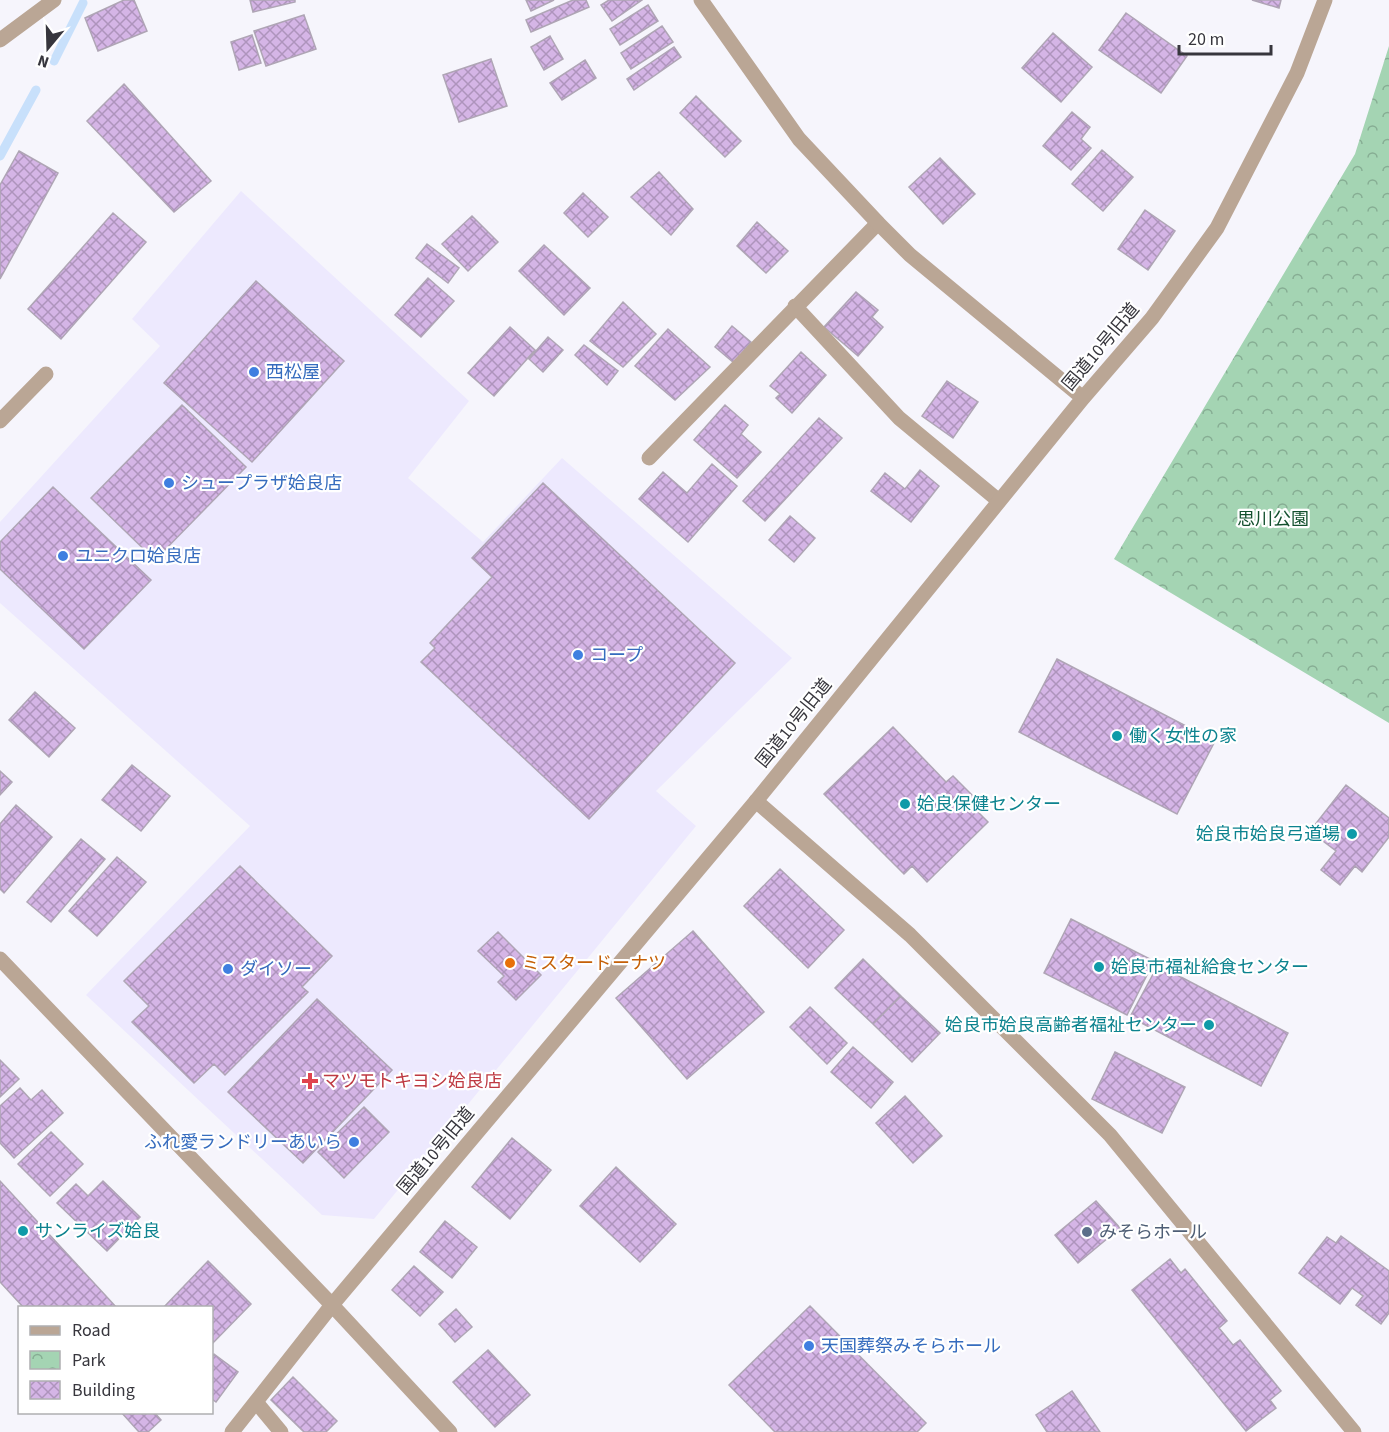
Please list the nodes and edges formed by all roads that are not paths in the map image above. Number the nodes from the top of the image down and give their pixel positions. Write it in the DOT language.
graph roads {
  1 [pos="54,0"];
  2 [pos="701,0"];
  3 [pos="1325,0"];
  4 [pos="0,40"];
  5 [pos="878,223"];
  6 [pos="795,306"];
  7 [pos="46,374"];
  8 [pos="1083,398"];
  9 [pos="0,421"];
  10 [pos="649,458"];
  11 [pos="999,501"];
  12 [pos="756,801"];
  13 [pos="0,959"];
  14 [pos="332,1305"];
  15 [pos="256,1402"];
  16 [pos="232,1432"];
  17 [pos="281,1432"];
  18 [pos="450,1432"];
  19 [pos="1354,1432"];
  1 -- 4 [label="street"];
  2 -- 5 [label="street"];
  3 -- 8 [label="street, 国道10号旧道"];
  5 -- 6 [label="street"];
  5 -- 8 [label="street"];
  6 -- 10 [label="street"];
  6 -- 11 [label="street"];
  7 -- 9 [label="street"];
  8 -- 11 [label="street, 国道10号旧道"];
  11 -- 12 [label="street, 国道10号旧道"];
  12 -- 14 [label="street, 国道10号旧道"];
  12 -- 19 [label="street"];
  13 -- 14 [label="street"];
  14 -- 15 [label="street, 国道10号旧道"];
  14 -- 18 [label="street"];
  15 -- 16 [label="street, 国道10号旧道"];
  15 -- 17 [label="street"];
}
